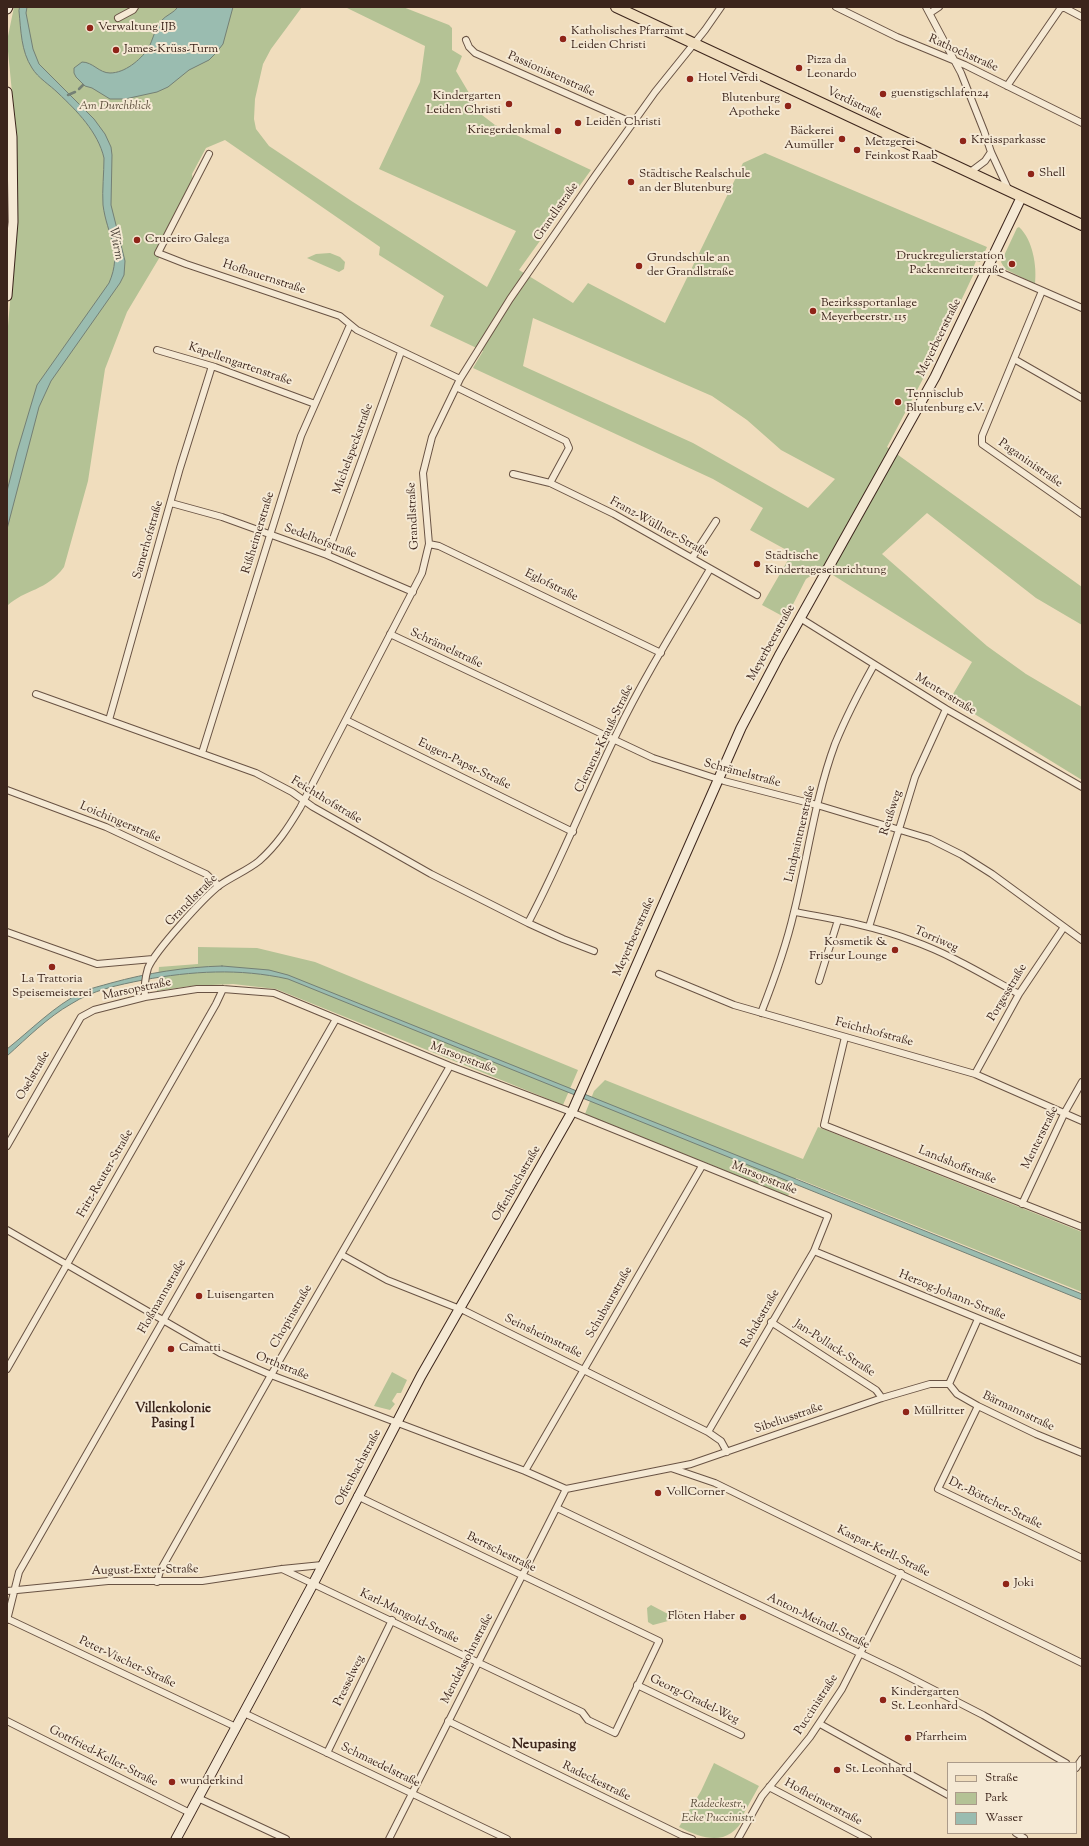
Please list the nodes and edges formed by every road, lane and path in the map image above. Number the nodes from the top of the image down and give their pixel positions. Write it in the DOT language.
graph roads {
  1 [pos="134,7"];
  2 [pos="616,7"];
  3 [pos="721,7"];
  4 [pos="836,7"];
  5 [pos="939,7"];
  6 [pos="1066,8"];
  7 [pos="928,10"];
  8 [pos="1082,17"];
  9 [pos="118,18"];
  10 [pos="466,40"];
  11 [pos="694,43"];
  12 [pos="954,60"];
  13 [pos="1007,86"];
  14 [pos="7,92"];
  15 [pos="633,123"];
  16 [pos="1082,123"];
  17 [pos="990,152"];
  18 [pos="209,154"];
  19 [pos="969,173"];
  20 [pos="1009,192"];
  21 [pos="1021,198"];
  22 [pos="1082,226"];
  23 [pos="988,266"];
  24 [pos="1042,291"];
  25 [pos="7,296"];
  26 [pos="1082,308"];
  27 [pos="350,325"];
  28 [pos="157,350"];
  29 [pos="401,352"];
  30 [pos="1014,359"];
  31 [pos="212,366"];
  32 [pos="460,379"];
  33 [pos="456,387"];
  34 [pos="1082,398"];
  35 [pos="315,404"];
  36 [pos="513,474"];
  37 [pos="550,482"];
  38 [pos="171,503"];
  39 [pos="1082,514"];
  40 [pos="716,521"];
  41 [pos="270,534"];
  42 [pos="429,544"];
  43 [pos="327,555"];
  44 [pos="692,558"];
  45 [pos="710,569"];
  46 [pos="413,592"];
  47 [pos="757,595"];
  48 [pos="800,618"];
  49 [pos="390,634"];
  50 [pos="661,653"];
  51 [pos="874,665"];
  52 [pos="36,694"];
  53 [pos="946,709"];
  54 [pos="109,720"];
  55 [pos="346,720"];
  56 [pos="614,741"];
  57 [pos="202,753"];
  58 [pos="717,779"];
  59 [pos="1082,787"];
  60 [pos="7,790"];
  61 [pos="304,801"];
  62 [pos="817,805"];
  63 [pos="898,829"];
  64 [pos="573,832"];
  65 [pos="219,886"];
  66 [pos="794,912"];
  67 [pos="838,920"];
  68 [pos="528,923"];
  69 [pos="869,927"];
  70 [pos="1064,927"];
  71 [pos="7,932"];
  72 [pos="1082,940"];
  73 [pos="594,951"];
  74 [pos="153,959"];
  75 [pos="659,974"];
  76 [pos="819,981"];
  77 [pos="223,989"];
  78 [pos="1019,994"];
  79 [pos="145,997"];
  80 [pos="761,1013"];
  81 [pos="81,1017"];
  82 [pos="336,1019"];
  83 [pos="845,1037"];
  84 [pos="450,1066"];
  85 [pos="975,1074"];
  86 [pos="1082,1082"];
  87 [pos="572,1112"];
  88 [pos="1065,1112"];
  89 [pos="1082,1121"];
  90 [pos="7,1146"];
  91 [pos="702,1166"];
  92 [pos="1022,1204"];
  93 [pos="828,1216"];
  94 [pos="1082,1227"];
  95 [pos="7,1230"];
  96 [pos="814,1251"];
  97 [pos="342,1255"];
  98 [pos="67,1265"];
  99 [pos="458,1309"];
  100 [pos="978,1319"];
  101 [pos="163,1320"];
  102 [pos="772,1322"];
  103 [pos="1082,1361"];
  104 [pos="7,1369"];
  105 [pos="585,1369"];
  106 [pos="271,1375"];
  107 [pos="949,1384"];
  108 [pos="882,1398"];
  109 [pos="978,1406"];
  110 [pos="397,1423"];
  111 [pos="708,1432"];
  112 [pos="727,1452"];
  113 [pos="1082,1453"];
  114 [pos="671,1468"];
  115 [pos="525,1471"];
  116 [pos="566,1489"];
  117 [pos="358,1496"];
  118 [pos="558,1508"];
  119 [pos="1082,1558"];
  120 [pos="322,1565"];
  121 [pos="282,1569"];
  122 [pos="901,1573"];
  123 [pos="523,1576"];
  124 [pos="157,1582"];
  125 [pos="313,1584"];
  126 [pos="16,1589"];
  127 [pos="7,1591"];
  128 [pos="7,1619"];
  129 [pos="392,1620"];
  130 [pos="634,1629"];
  131 [pos="860,1654"];
  132 [pos="478,1663"];
  133 [pos="1082,1663"];
  134 [pos="638,1685"];
  135 [pos="582,1712"];
  136 [pos="244,1713"];
  137 [pos="7,1721"];
  138 [pos="448,1721"];
  139 [pos="820,1724"];
  140 [pos="236,1727"];
  141 [pos="741,1735"];
  142 [pos="327,1752"];
  143 [pos="1064,1762"];
  144 [pos="768,1787"];
  145 [pos="412,1794"];
  146 [pos="947,1794"];
  147 [pos="198,1798"];
  148 [pos="190,1813"];
  149 [pos="176,1839"];
  150 [pos="286,1839"];
  151 [pos="389,1839"];
  152 [pos="507,1839"];
  153 [pos="692,1839"];
  154 [pos="738,1839"];
  155 [pos="868,1839"];
  1 -- 9 [label="street"];
  2 -- 11 [label="main road, Verdistraße"];
  3 -- 11 [label="street, Grandlstraße"];
  4 -- 12 [label="street, Rathochstraße"];
  5 -- 7 [label="street"];
  6 -- 8 [label="street"];
  6 -- 13 [label="street"];
  7 -- 12 [label="street"];
  10 -- 15 [label="street, Passionistenstraße"];
  11 -- 15 [label="street, Grandlstraße"];
  11 -- 19 [label="main road, Verdistraße"];
  12 -- 13 [label="street, Rathochstraße"];
  12 -- 17 [label="street"];
  13 -- 16 [label="street, Rathochstraße"];
  14 -- 25 [label="street"];
  15 -- 32 [label="street, Grandlstraße"];
  17 -- 19 [label="street"];
  17 -- 20 [label="street"];
  18 -- 27 [label="street, Hofbauernstraße"];
  19 -- 20 [label="main road, Verdistraße"];
  20 -- 21 [label="main road, Verdistraße"];
  21 -- 22 [label="main road, Verdistraße"];
  21 -- 23 [label="street, Meyerbeerstraße"];
  23 -- 24 [label="street"];
  23 -- 48 [label="street, Meyerbeerstraße"];
  24 -- 26 [label="street"];
  24 -- 30 [label="street, Paganinistraße"];
  27 -- 29 [label="street, Hofbauernstraße"];
  27 -- 35 [label="street, Rißheimerstraße"];
  28 -- 31 [label="street, Kapellengartenstraße"];
  29 -- 32 [label="street, Hofbauernstraße"];
  29 -- 43 [label="street, Michelspeckstraße"];
  30 -- 34 [label="street"];
  30 -- 39 [label="street, Paganinistraße"];
  31 -- 35 [label="street, Kapellengartenstraße"];
  31 -- 38 [label="street, Samerhofstraße"];
  32 -- 33 [label="street, Grandlstraße"];
  33 -- 37 [label="street"];
  33 -- 42 [label="street, Grandlstraße"];
  35 -- 41 [label="street, Rißheimerstraße"];
  36 -- 37 [label="street, Franz-Wüllner-Straße"];
  37 -- 44 [label="street, Franz-Wüllner-Straße"];
  38 -- 41 [label="street, Sedelhofstraße"];
  38 -- 54 [label="street, Samerhofstraße"];
  40 -- 44 [label="street"];
  41 -- 43 [label="street, Sedelhofstraße"];
  41 -- 57 [label="street, Rißheimerstraße"];
  42 -- 46 [label="street, Grandlstraße"];
  42 -- 50 [label="street, Eglofstraße"];
  43 -- 46 [label="street, Sedelhofstraße"];
  44 -- 45 [label="street, Franz-Wüllner-Straße"];
  45 -- 47 [label="street, Franz-Wüllner-Straße"];
  45 -- 50 [label="street, Clemens-Krauß-Straße"];
  46 -- 49 [label="street, Grandlstraße"];
  48 -- 51 [label="street, Menterstraße"];
  48 -- 58 [label="street, Meyerbeerstraße"];
  49 -- 55 [label="street, Grandlstraße"];
  49 -- 56 [label="street, Schrämelstraße"];
  50 -- 56 [label="street, Clemens-Krauß-Straße"];
  51 -- 53 [label="street, Menterstraße"];
  51 -- 62 [label="street, Lindpaintnerstraße"];
  52 -- 54 [label="street, Feichthofstraße"];
  53 -- 59 [label="street, Menterstraße"];
  53 -- 63 [label="street, Reußweg"];
  54 -- 57 [label="street, Feichthofstraße"];
  55 -- 61 [label="street, Grandlstraße"];
  55 -- 64 [label="street, Eugen-Papst-Straße"];
  56 -- 58 [label="street, Schrämelstraße"];
  56 -- 64 [label="street, Clemens-Krauß-Straße"];
  57 -- 61 [label="street, Feichthofstraße"];
  58 -- 62 [label="street, Schrämelstraße"];
  58 -- 87 [label="street, Meyerbeerstraße"];
  60 -- 65 [label="street, Loichingerstraße"];
  61 -- 65 [label="street, Grandlstraße"];
  61 -- 68 [label="street, Feichthofstraße"];
  62 -- 63 [label="street, Schrämelstraße"];
  62 -- 66 [label="street, Lindpaintnerstraße"];
  63 -- 69 [label="street, Reußweg"];
  63 -- 70 [label="street, Schrämelstraße"];
  64 -- 68 [label="street, Clemens-Krauß-Straße"];
  65 -- 74 [label="street, Grandlstraße"];
  66 -- 67 [label="street, Torriweg"];
  66 -- 80 [label="street, Lindpaintnerstraße"];
  67 -- 69 [label="street, Torriweg"];
  67 -- 76 [label="street"];
  68 -- 73 [label="street, Feichthofstraße"];
  69 -- 78 [label="street, Torriweg"];
  70 -- 72 [label="street, Schrämelstraße"];
  70 -- 78 [label="street, Porgesstraße"];
  71 -- 74 [label="street"];
  74 -- 79 [label="street, Grandlstraße"];
  75 -- 80 [label="street, Feichthofstraße"];
  77 -- 79 [label="street, Marsopstraße"];
  77 -- 82 [label="street, Marsopstraße"];
  77 -- 98 [label="street, Fritz-Reuter-Straße"];
  78 -- 85 [label="street, Porgesstraße"];
  79 -- 81 [label="street, Marsopstraße"];
  80 -- 83 [label="street, Feichthofstraße"];
  81 -- 90 [label="street, Oselstraße"];
  82 -- 84 [label="street, Marsopstraße"];
  82 -- 101 [label="street, Floßmannstraße"];
  83 -- 85 [label="street, Feichthofstraße"];
  83 -- 92 [label="street, Landshoffstraße"];
  84 -- 87 [label="street, Marsopstraße"];
  84 -- 97 [label="street, Chopinstraße"];
  85 -- 88 [label="street, Feichthofstraße"];
  86 -- 88 [label="street, Menterstraße"];
  87 -- 91 [label="street, Marsopstraße"];
  87 -- 99 [label="street, Offenbachstraße"];
  88 -- 89 [label="street, Feichthofstraße"];
  88 -- 92 [label="street, Menterstraße"];
  91 -- 93 [label="street, Marsopstraße"];
  91 -- 105 [label="street, Schubaurstraße"];
  92 -- 94 [label="street, Landshoffstraße"];
  93 -- 96 [label="street, Rohdestraße"];
  95 -- 98 [label="street, Orthstraße"];
  96 -- 100 [label="street, Herzog-Johann-Straße"];
  96 -- 102 [label="street, Rohdestraße"];
  97 -- 99 [label="street, Seinsheimstraße"];
  97 -- 106 [label="street, Chopinstraße"];
  98 -- 101 [label="street, Orthstraße"];
  98 -- 104 [label="street, Fritz-Reuter-Straße"];
  99 -- 105 [label="street, Seinsheimstraße"];
  99 -- 110 [label="street, Offenbachstraße"];
  100 -- 103 [label="street, Herzog-Johann-Straße"];
  100 -- 107 [label="street"];
  101 -- 106 [label="street, Orthstraße"];
  101 -- 126 [label="street, Floßmannstraße"];
  102 -- 108 [label="street, Jan-Pollack-Straße"];
  102 -- 111 [label="street, Rohdestraße"];
  105 -- 111 [label="street, Seinsheimstraße"];
  105 -- 115 [label="street, Schubaurstraße"];
  106 -- 110 [label="street, Orthstraße"];
  106 -- 124 [label="street, Chopinstraße"];
  107 -- 108 [label="street, Sibeliusstraße"];
  107 -- 109 [label="street, Bärmannstraße"];
  108 -- 112 [label="street, Sibeliusstraße"];
  109 -- 113 [label="street, Bärmannstraße"];
  109 -- 119 [label="street, Dr.-Böttcher-Straße"];
  110 -- 115 [label="street, Orthstraße"];
  110 -- 117 [label="street, Offenbachstraße"];
  111 -- 112 [label="street, Seinsheimstraße"];
  112 -- 114 [label="street, Sibeliusstraße"];
  114 -- 116 [label="street, Sibeliusstraße"];
  114 -- 122 [label="street, Kaspar-Kerll-Straße"];
  115 -- 116 [label="street, Orthstraße"];
  116 -- 118 [label="street, Mendelssohnstraße"];
  117 -- 120 [label="street, Offenbachstraße"];
  117 -- 123 [label="street, Berrschestraße"];
  118 -- 123 [label="street, Mendelssohnstraße"];
  118 -- 131 [label="street, Anton-Meindl-Straße"];
  120 -- 121 [label="street, August-Exter-Straße"];
  120 -- 125 [label="street, Offenbachstraße"];
  121 -- 124 [label="street, August-Exter-Straße"];
  121 -- 125 [label="street"];
  122 -- 131 [label="street, Puccinistraße"];
  122 -- 133 [label="street, Kaspar-Kerll-Straße"];
  123 -- 130 [label="street, Berrschestraße"];
  123 -- 132 [label="street, Mendelssohnstraße"];
  124 -- 126 [label="street, August-Exter-Straße"];
  125 -- 129 [label="street, Karl-Mangold-Straße"];
  125 -- 136 [label="street, Offenbachstraße"];
  126 -- 127 [label="street, August-Exter-Straße"];
  126 -- 128 [label="street, Floßmannstraße"];
  128 -- 140 [label="street, Peter-Vischer-Straße"];
  129 -- 132 [label="street, Karl-Mangold-Straße"];
  129 -- 142 [label="street, Presselweg"];
  130 -- 134 [label="street, Georg-Gradel-Weg"];
  131 -- 139 [label="street, Puccinistraße"];
  131 -- 143 [label="street, Anton-Meindl-Straße"];
  132 -- 135 [label="street, Karl-Mangold-Straße"];
  132 -- 138 [label="street, Mendelssohnstraße"];
  134 -- 135 [label="street, Georg-Gradel-Weg"];
  134 -- 141 [label="street, Georg-Gradel-Weg"];
  136 -- 140 [label="street, Offenbachstraße"];
  136 -- 142 [label="street, Schmaedelstraße"];
  137 -- 148 [label="street, Gottfried-Keller-Straße"];
  138 -- 145 [label="street, Mendelssohnstraße"];
  138 -- 153 [label="street, Radeckestraße"];
  139 -- 144 [label="street, Puccinistraße"];
  139 -- 146 [label="street"];
  140 -- 147 [label="street, Offenbachstraße"];
  142 -- 145 [label="street, Schmaedelstraße"];
  144 -- 154 [label="street, Puccinistraße"];
  144 -- 155 [label="street, Hofheimerstraße"];
  145 -- 151 [label="street, Mendelssohnstraße"];
  145 -- 152 [label="street, Schmaedelstraße"];
  147 -- 148 [label="street, Offenbachstraße"];
  147 -- 150 [label="street"];
  148 -- 149 [label="street, Offenbachstraße"];
}
